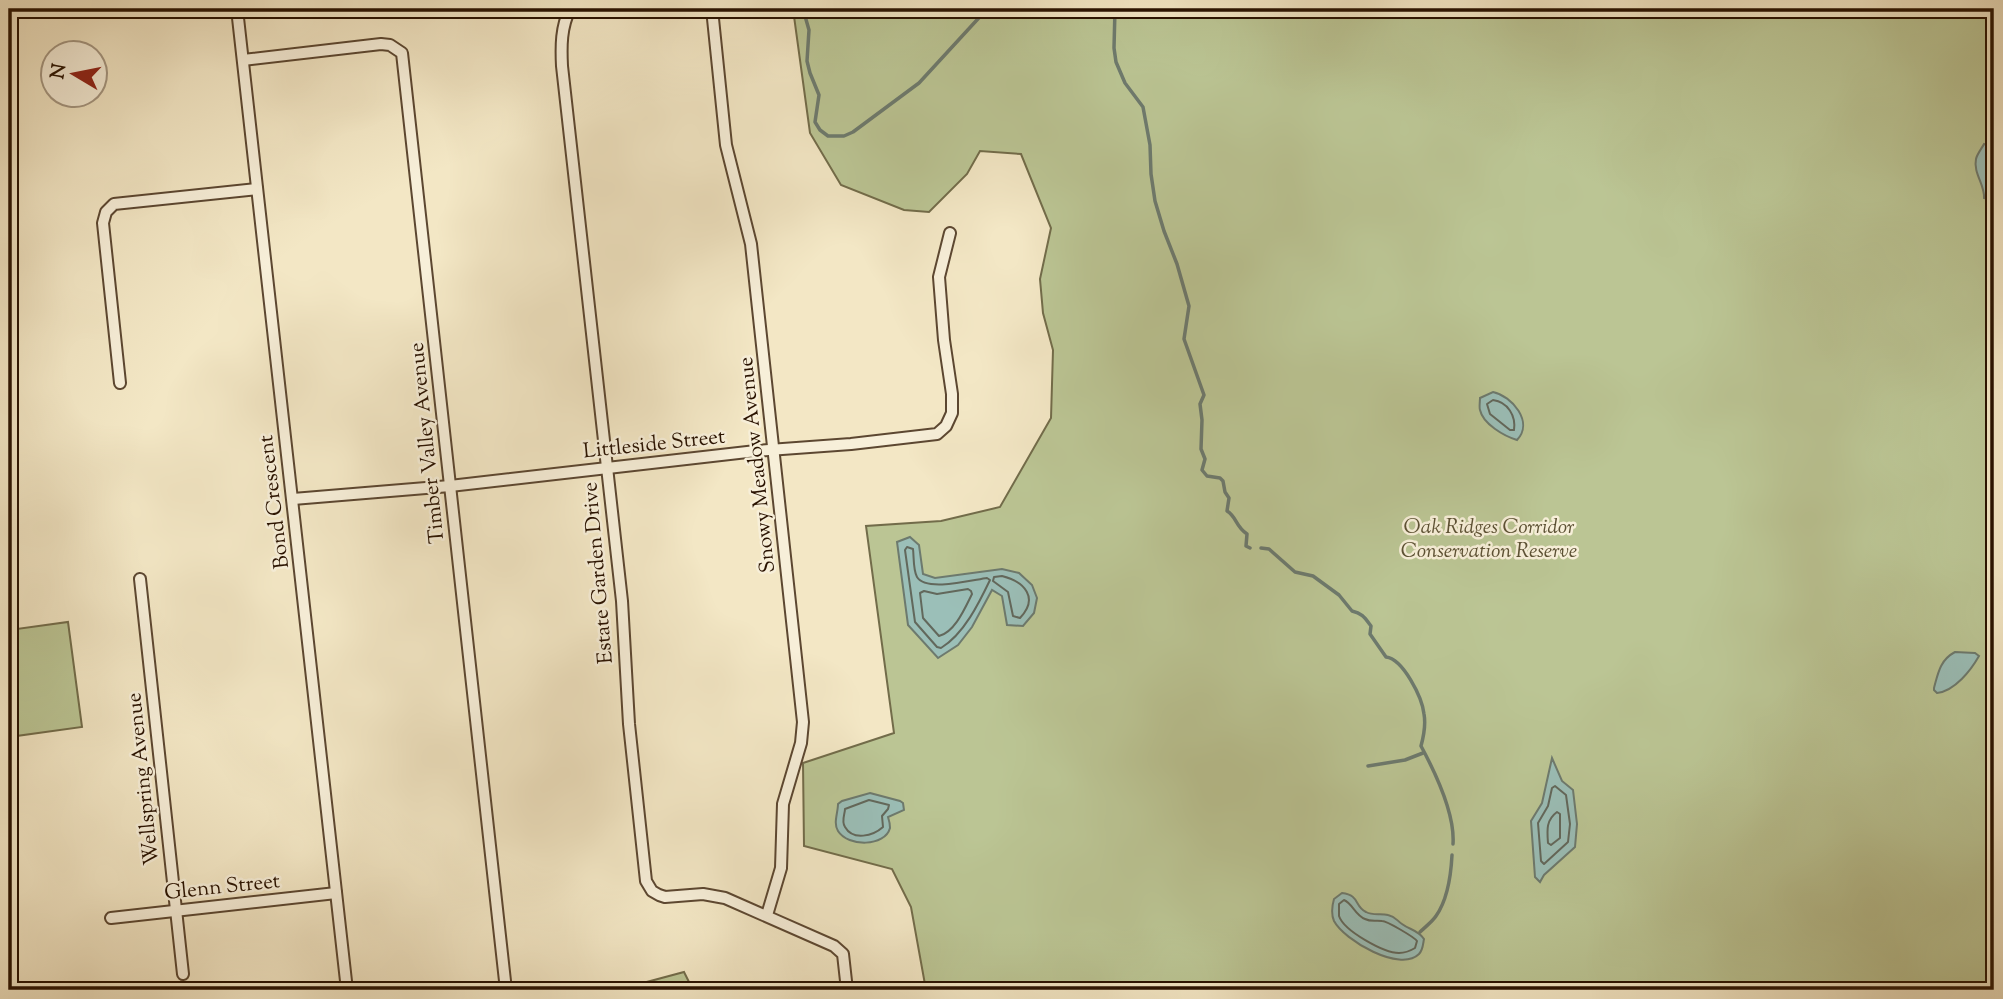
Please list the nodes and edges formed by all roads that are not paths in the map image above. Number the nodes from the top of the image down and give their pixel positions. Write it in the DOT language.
graph roads {
  1 [pos="237,9"];
  2 [pos="570,9"];
  3 [pos="712,9"];
  4 [pos="243,60"];
  5 [pos="257,189"];
  6 [pos="950,233"];
  7 [pos="120,383"];
  8 [pos="774,449"];
  9 [pos="607,467"];
  10 [pos="450,485"];
  11 [pos="293,499"];
  12 [pos="140,579"];
  13 [pos="336,893"];
  14 [pos="176,910"];
  15 [pos="767,915"];
  16 [pos="111,918"];
  17 [pos="183,974"];
  18 [pos="347,990"];
  19 [pos="506,990"];
  20 [pos="847,990"];
  1 -- 4 [label="street, Bond Crescent"];
  2 -- 9 [label="street, Estate Garden Drive"];
  3 -- 8 [label="street, Snowy Meadow Avenue"];
  4 -- 5 [label="street, Bond Crescent"];
  4 -- 10 [label="street, Timber Valley Avenue"];
  5 -- 7 [label="street"];
  5 -- 11 [label="street, Bond Crescent"];
  6 -- 8 [label="street, Littleside Street"];
  8 -- 9 [label="street, Littleside Street"];
  8 -- 15 [label="street, Snowy Meadow Avenue"];
  9 -- 10 [label="street, Littleside Street"];
  9 -- 15 [label="street, Estate Garden Drive"];
  10 -- 11 [label="street, Littleside Street"];
  10 -- 19 [label="street, Timber Valley Avenue"];
  11 -- 13 [label="street, Bond Crescent"];
  12 -- 14 [label="street, Wellspring Avenue"];
  13 -- 14 [label="street, Glenn Street"];
  13 -- 18 [label="street, Bond Crescent"];
  14 -- 16 [label="street, Glenn Street"];
  14 -- 17 [label="street, Wellspring Avenue"];
  15 -- 20 [label="street, Estate Garden Drive"];
}
